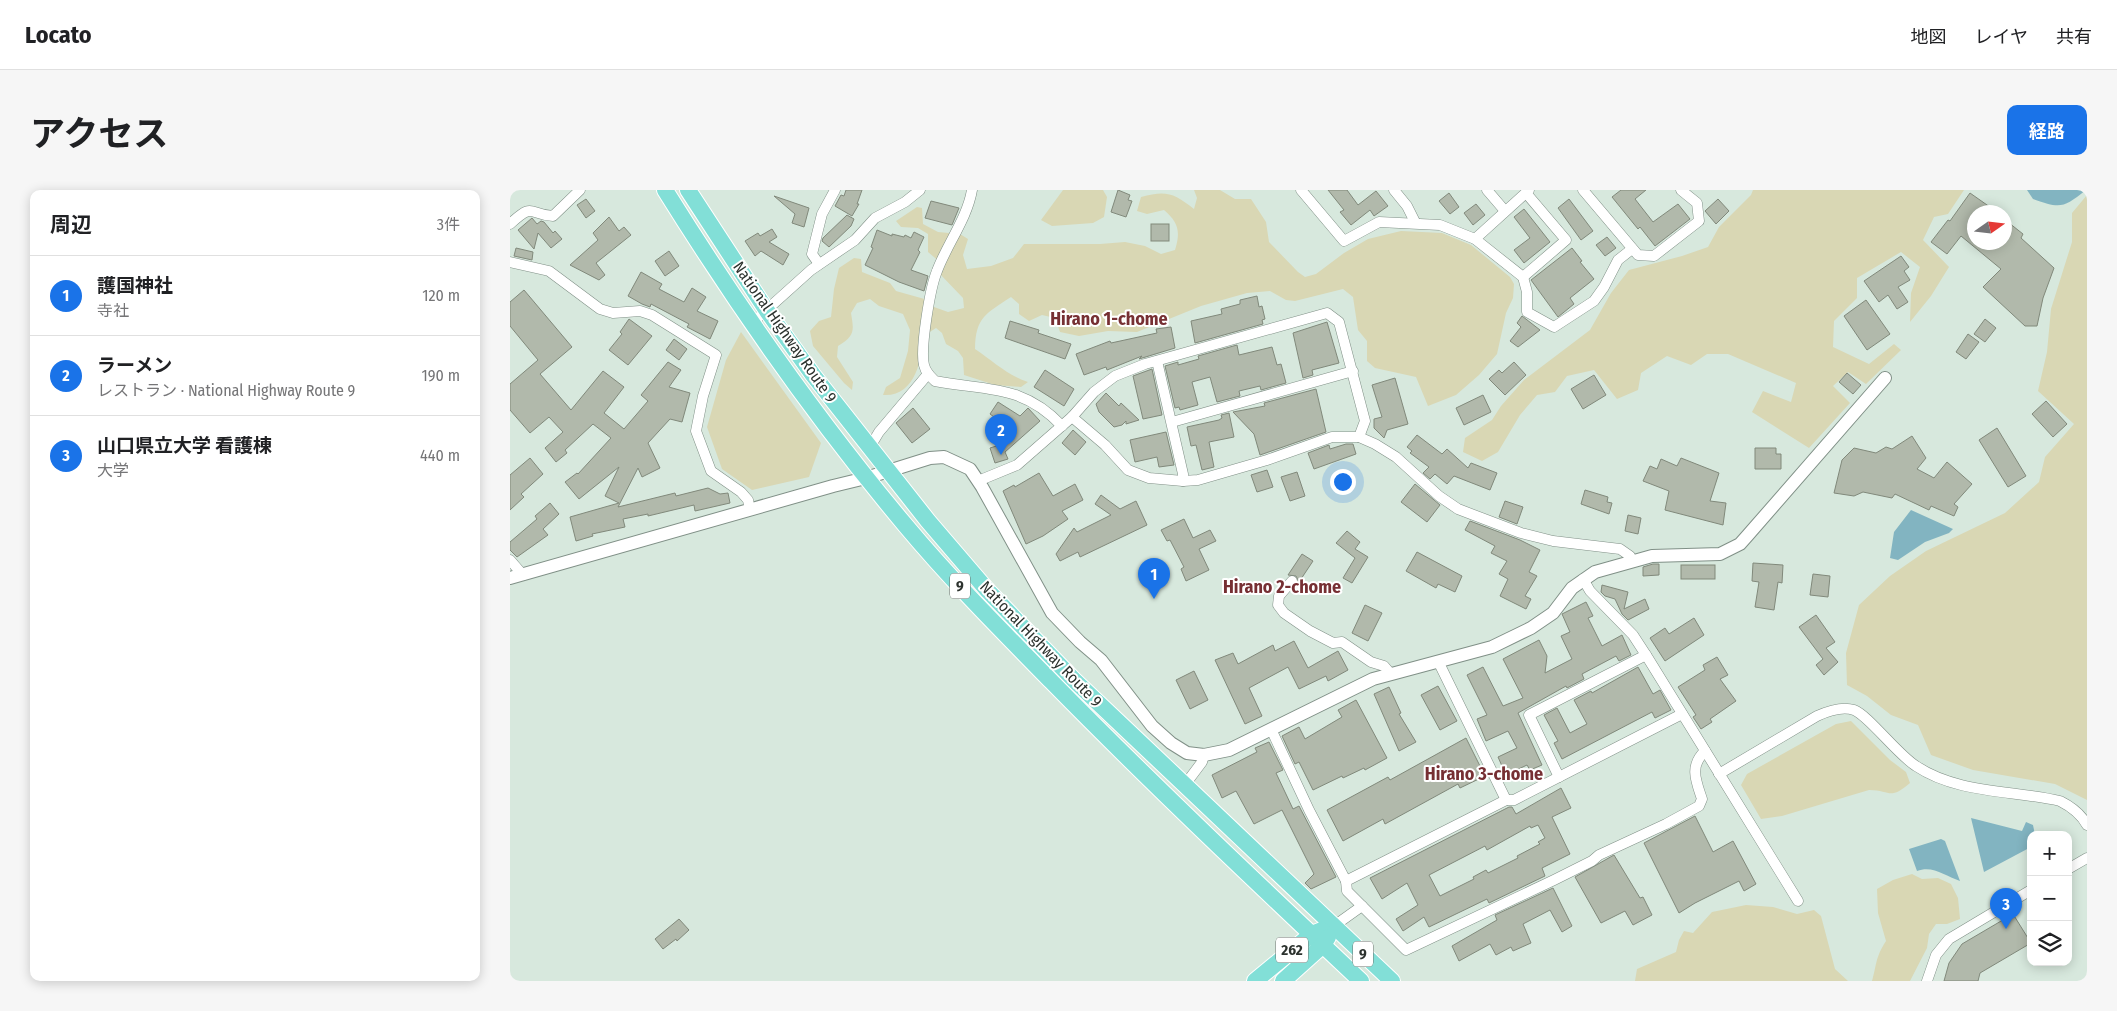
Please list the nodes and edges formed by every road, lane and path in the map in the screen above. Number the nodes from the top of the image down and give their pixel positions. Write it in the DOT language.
graph roads {
  1 [pos="580,190"];
  2 [pos="665,190"];
  3 [pos="688,190"];
  4 [pos="835,190"];
  5 [pos="920,190"];
  6 [pos="972,190"];
  7 [pos="1301,190"];
  8 [pos="1394,190"];
  9 [pos="1487,190"];
  10 [pos="1583,190"];
  11 [pos="1681,190"];
  12 [pos="1527,192"];
  13 [pos="1505,211"];
  14 [pos="1415,222"];
  15 [pos="510,224"];
  16 [pos="1474,239"];
  17 [pos="1632,248"];
  18 [pos="510,262"];
  19 [pos="819,264"];
  20 [pos="1523,277"];
  21 [pos="767,311"];
  22 [pos="751,324"];
  23 [pos="1158,361"];
  24 [pos="1352,371"];
  25 [pos="928,374"];
  26 [pos="1884,378"];
  27 [pos="1072,418"];
  28 [pos="1172,422"];
  29 [pos="1062,426"];
  30 [pos="1359,437"];
  31 [pos="870,446"];
  32 [pos="890,471"];
  33 [pos="866,478"];
  34 [pos="978,481"];
  35 [pos="1183,481"];
  36 [pos="750,510"];
  37 [pos="510,560"];
  38 [pos="1632,560"];
  39 [pos="523,575"];
  40 [pos="510,578"];
  41 [pos="1583,579"];
  42 [pos="1292,581"];
  43 [pos="1646,655"];
  44 [pos="1438,661"];
  45 [pos="1390,673"];
  46 [pos="1682,714"];
  47 [pos="1271,729"];
  48 [pos="1705,751"];
  49 [pos="1204,755"];
  50 [pos="1719,774"];
  51 [pos="1559,777"];
  52 [pos="1184,786"];
  53 [pos="1506,800"];
  54 [pos="2087,825"];
  55 [pos="2087,858"];
  56 [pos="2072,867"];
  57 [pos="1346,880"];
  58 [pos="2027,892"];
  59 [pos="1798,901"];
  60 [pos="1362,906"];
  61 [pos="1334,926"];
  62 [pos="1318,940"];
  63 [pos="1255,981"];
  64 [pos="1283,981"];
  65 [pos="1361,981"];
  66 [pos="1392,981"];
  67 [pos="1927,981"];
  1 -- 15 [label="street"];
  2 -- 22 [label="highway, National Highway Route 9 / 9"];
  3 -- 21 [label="highway, National Highway Route 9 / 9"];
  4 -- 19 [label="street"];
  5 -- 19 [label="street"];
  6 -- 25 [label="street"];
  7 -- 14 [label="street"];
  8 -- 14 [label="street"];
  9 -- 13 [label="street"];
  10 -- 17 [label="street"];
  11 -- 17 [label="street"];
  12 -- 13 [label="street"];
  12 -- 20 [label="street"];
  13 -- 16 [label="street"];
  14 -- 16 [label="street"];
  16 -- 20 [label="street"];
  17 -- 20 [label="street"];
  18 -- 36 [label="street"];
  19 -- 21 [label="street"];
  21 -- 22 [label="street"];
  21 -- 31 [label="highway, National Highway Route 9 / 9"];
  22 -- 33 [label="highway, National Highway Route 9 / 9"];
  23 -- 24 [label="street"];
  23 -- 27 [label="street"];
  23 -- 28 [label="street"];
  24 -- 28 [label="street"];
  24 -- 30 [label="street"];
  25 -- 29 [label="street"];
  25 -- 31 [label="street"];
  26 -- 38 [label="street"];
  27 -- 29 [label="street"];
  27 -- 35 [label="street"];
  28 -- 35 [label="street"];
  29 -- 34 [label="street"];
  30 -- 35 [label="street"];
  30 -- 38 [label="street"];
  31 -- 32 [label="highway, National Highway Route 9 / 9"];
  32 -- 33 [label="street"];
  32 -- 34 [label="street"];
  32 -- 52 [label="highway, National Highway Route 9 / 9"];
  33 -- 36 [label="street"];
  33 -- 62 [label="highway, National Highway Route 9 / 9"];
  34 -- 49 [label="street"];
  36 -- 39 [label="street"];
  37 -- 39 [label="street"];
  38 -- 41 [label="street"];
  39 -- 40 [label="street"];
  41 -- 43 [label="street"];
  41 -- 44 [label="street"];
  42 -- 45 [label="street"];
  43 -- 46 [label="street"];
  43 -- 51 [label="street"];
  44 -- 45 [label="street"];
  44 -- 53 [label="street"];
  45 -- 47 [label="street"];
  46 -- 48 [label="street"];
  46 -- 51 [label="street"];
  47 -- 49 [label="street"];
  47 -- 57 [label="street"];
  48 -- 50 [label="street"];
  48 -- 60 [label="street"];
  49 -- 52 [label="street"];
  50 -- 54 [label="street"];
  50 -- 59 [label="street"];
  51 -- 53 [label="street"];
  52 -- 61 [label="highway, National Highway Route 9 / 9"];
  53 -- 57 [label="street"];
  55 -- 56 [label="street"];
  57 -- 60 [label="street"];
  58 -- 67 [label="street"];
  60 -- 61 [label="street"];
  61 -- 62 [label="highway, 262"];
  61 -- 66 [label="highway, National Highway Route 9 / 9"];
  62 -- 63 [label="highway, 262"];
  62 -- 64 [label="highway, 262"];
  62 -- 65 [label="highway, National Highway Route 9 / 9"];
}
